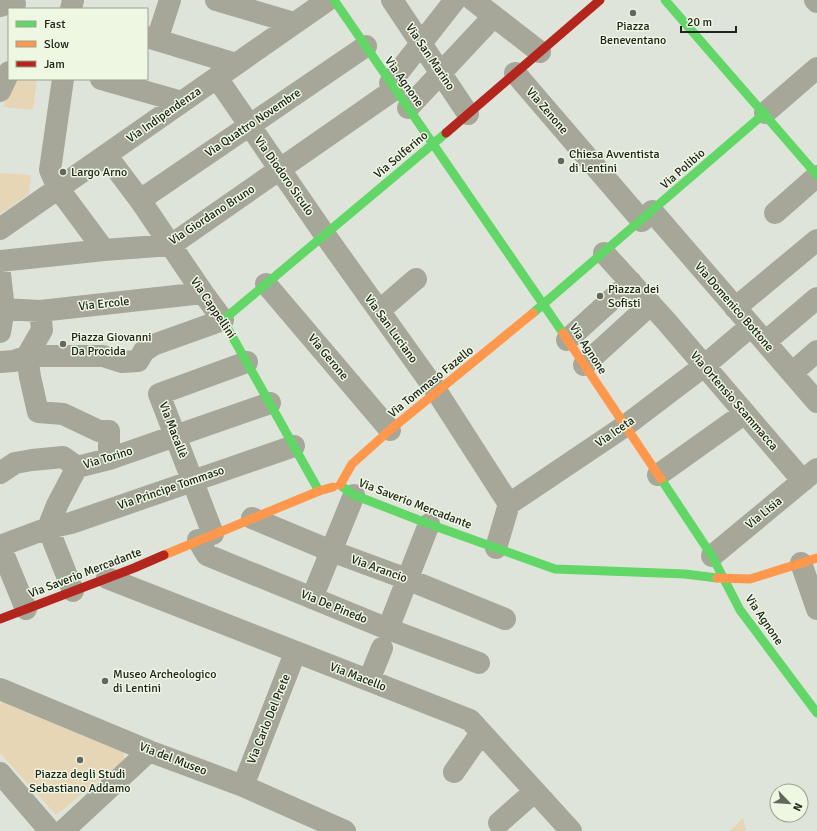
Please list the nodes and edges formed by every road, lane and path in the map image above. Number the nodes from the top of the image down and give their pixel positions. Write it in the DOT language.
graph roads {
  1 [pos="170,0"];
  2 [pos="216,0"];
  3 [pos="328,0"];
  4 [pos="334,0"];
  5 [pos="392,0"];
  6 [pos="455,0"];
  7 [pos="600,0"];
  8 [pos="665,0"];
  9 [pos="488,7"];
  10 [pos="294,24"];
  11 [pos="152,39"];
  12 [pos="421,43"];
  13 [pos="366,46"];
  14 [pos="540,52"];
  15 [pos="236,64"];
  16 [pos="817,68"];
  17 [pos="441,72"];
  18 [pos="8,74"];
  19 [pos="515,74"];
  20 [pos="217,78"];
  21 [pos="63,80"];
  22 [pos="105,80"];
  23 [pos="393,86"];
  24 [pos="0,91"];
  25 [pos="182,102"];
  26 [pos="408,108"];
  27 [pos="468,114"];
  28 [pos="765,114"];
  29 [pos="249,125"];
  30 [pos="433,144"];
  31 [pos="106,155"];
  32 [pos="280,170"];
  33 [pos="817,176"];
  34 [pos="58,188"];
  35 [pos="140,200"];
  36 [pos="775,212"];
  37 [pos="647,216"];
  38 [pos="0,229"];
  39 [pos="325,235"];
  40 [pos="817,240"];
  41 [pos="171,245"];
  42 [pos="610,248"];
  43 [pos="104,250"];
  44 [pos="0,261"];
  45 [pos="0,274"];
  46 [pos="416,279"];
  47 [pos="631,282"];
  48 [pos="266,284"];
  49 [pos="203,293"];
  50 [pos="817,298"];
  51 [pos="544,304"];
  52 [pos="651,304"];
  53 [pos="735,308"];
  54 [pos="4,310"];
  55 [pos="40,311"];
  56 [pos="379,311"];
  57 [pos="223,320"];
  58 [pos="0,332"];
  59 [pos="758,334"];
  60 [pos="567,340"];
  61 [pos="817,351"];
  62 [pos="27,356"];
  63 [pos="0,362"];
  64 [pos="247,362"];
  65 [pos="584,365"];
  66 [pos="704,366"];
  67 [pos="792,373"];
  68 [pos="437,392"];
  69 [pos="817,402"];
  70 [pos="270,403"];
  71 [pos="745,413"];
  72 [pos="624,426"];
  73 [pos="390,430"];
  74 [pos="175,436"];
  75 [pos="294,446"];
  76 [pos="109,459"];
  77 [pos="77,467"];
  78 [pos="0,473"];
  79 [pos="658,475"];
  80 [pos="812,477"];
  81 [pos="192,481"];
  82 [pos="347,490"];
  83 [pos="319,491"];
  84 [pos="509,504"];
  85 [pos="252,518"];
  86 [pos="429,524"];
  87 [pos="48,528"];
  88 [pos="205,537"];
  89 [pos="496,548"];
  90 [pos="331,551"];
  91 [pos="809,560"];
  92 [pos="704,561"];
  93 [pos="685,574"];
  94 [pos="107,578"];
  95 [pos="725,578"];
  96 [pos="407,579"];
  97 [pos="73,591"];
  98 [pos="312,598"];
  99 [pos="26,609"];
  100 [pos="817,609"];
  101 [pos="0,619"];
  102 [pos="505,619"];
  103 [pos="385,638"];
  104 [pos="296,653"];
  105 [pos="479,663"];
  106 [pos="369,680"];
  107 [pos="0,689"];
  108 [pos="817,712"];
  109 [pos="482,733"];
  110 [pos="149,751"];
  111 [pos="454,772"];
  112 [pos="0,773"];
  113 [pos="243,786"];
  114 [pos="534,792"];
  115 [pos="499,823"];
  116 [pos="50,831"];
  117 [pos="63,831"];
  118 [pos="345,831"];
  119 [pos="572,831"];
  1 -- 11 [label="street"];
  2 -- 10 [label="street"];
  3 -- 10 [label="street, Via Indipendenza"];
  4 -- 13 [label="main road, Via Agnone"];
  5 -- 12 [label="street, Via San Marino"];
  6 -- 12 [label="street, Via Giordano Bruno"];
  7 -- 14 [label="main road, Via Solferino"];
  8 -- 28 [label="main road"];
  9 -- 14 [label="street"];
  9 -- 17 [label="street"];
  10 -- 15 [label="street, Via Indipendenza"];
  11 -- 15 [label="street"];
  12 -- 17 [label="street, Via San Marino"];
  12 -- 23 [label="street, Via Giordano Bruno"];
  13 -- 23 [label="main road, Via Agnone"];
  13 -- 29 [label="street, Via Quattro Novembre"];
  14 -- 19 [label="main road, Via Solferino"];
  15 -- 20 [label="street, Via Indipendenza"];
  16 -- 28 [label="street"];
  17 -- 26 [label="street"];
  17 -- 27 [label="street, Via San Marino"];
  18 -- 24 [label="street"];
  19 -- 27 [label="main road, Via Solferino"];
  19 -- 37 [label="street, Via Zenone"];
  20 -- 25 [label="street, Via Indipendenza"];
  20 -- 29 [label="street, Via Diodoro Siculo"];
  21 -- 34 [label="street"];
  22 -- 25 [label="street"];
  23 -- 26 [label="main road, Via Agnone"];
  23 -- 32 [label="street, Via Giordano Bruno"];
  25 -- 31 [label="street, Via Indipendenza"];
  26 -- 30 [label="main road, Via Agnone"];
  27 -- 30 [label="main road, Via Solferino"];
  28 -- 33 [label="main road"];
  28 -- 37 [label="main road, Via Polibio"];
  29 -- 32 [label="street, Via Diodoro Siculo"];
  29 -- 35 [label="street, Via Quattro Novembre"];
  30 -- 39 [label="main road, Via Solferino"];
  30 -- 51 [label="main road, Via Agnone"];
  31 -- 34 [label="street, Via Indipendenza"];
  31 -- 35 [label="street, Via Cappellini"];
  32 -- 39 [label="street, Via Diodoro Siculo"];
  32 -- 41 [label="street, Via Giordano Bruno"];
  33 -- 36 [label="street"];
  34 -- 38 [label="street, Via Indipendenza"];
  34 -- 43 [label="street"];
  35 -- 41 [label="street, Via Cappellini"];
  37 -- 42 [label="main road, Via Polibio"];
  37 -- 53 [label="street, Via Domenico Bottone"];
  39 -- 48 [label="main road, Via Solferino"];
  39 -- 56 [label="street, Via San Luciano"];
  40 -- 53 [label="street"];
  41 -- 43 [label="street, Via Giordano Bruno"];
  41 -- 49 [label="street, Via Cappellini"];
  42 -- 47 [label="street, Via Ortensio Scammacca"];
  42 -- 51 [label="main road, Via Tommaso Fazello"];
  43 -- 44 [label="street, Via Giordano Bruno"];
  45 -- 54 [label="street"];
  46 -- 56 [label="street"];
  47 -- 52 [label="street, Via Ortensio Scammacca"];
  47 -- 60 [label="street"];
  48 -- 57 [label="main road, Via Solferino"];
  48 -- 73 [label="street, Via Gerone"];
  49 -- 55 [label="street, Via Ercole"];
  49 -- 57 [label="street, Via Cappellini"];
  50 -- 59 [label="street, Via Iceta"];
  51 -- 60 [label="main road, Via Agnone"];
  51 -- 68 [label="main road, Via Tommaso Fazello"];
  52 -- 65 [label="street"];
  52 -- 66 [label="street, Via Ortensio Scammacca"];
  53 -- 59 [label="street, Via Domenico Bottone"];
  54 -- 55 [label="street, Via Ercole"];
  54 -- 58 [label="street"];
  55 -- 62 [label="street"];
  56 -- 68 [label="street, Via San Luciano"];
  57 -- 62 [label="street"];
  57 -- 64 [label="main road, Via Cappellini"];
  59 -- 66 [label="street, Via Iceta"];
  59 -- 67 [label="street, Via Domenico Bottone"];
  60 -- 65 [label="main road, Via Agnone"];
  61 -- 67 [label="street"];
  62 -- 63 [label="street"];
  62 -- 76 [label="street"];
  64 -- 70 [label="main road, Via Cappellini"];
  64 -- 74 [label="street, Via Macallè"];
  65 -- 72 [label="main road, Via Agnone"];
  66 -- 71 [label="street, Via Ortensio Scammacca"];
  66 -- 72 [label="street, Via Iceta"];
  67 -- 69 [label="street, Via Domenico Bottone"];
  68 -- 73 [label="main road, Via Tommaso Fazello"];
  68 -- 84 [label="street, Via San Luciano"];
  70 -- 74 [label="street, Via Torino"];
  70 -- 75 [label="main road, Via Cappellini"];
  71 -- 79 [label="street"];
  71 -- 80 [label="street, Via Ortensio Scammacca"];
  72 -- 79 [label="main road, Via Agnone"];
  72 -- 84 [label="street, Via Iceta"];
  73 -- 82 [label="main road, Via Tommaso Fazello"];
  74 -- 76 [label="street, Via Torino"];
  74 -- 81 [label="street, Via Macallè"];
  75 -- 81 [label="street, Via Principe Tommaso"];
  75 -- 83 [label="main road, Via Cappellini"];
  76 -- 77 [label="street, Via Torino"];
  77 -- 78 [label="street"];
  77 -- 87 [label="street, Via Torino"];
  79 -- 92 [label="main road, Via Agnone"];
  80 -- 92 [label="street, Via Lisia"];
  81 -- 87 [label="street, Via Principe Tommaso"];
  81 -- 88 [label="street, Via Macallè"];
  82 -- 83 [label="main road, Via Saverio Mercadante"];
  82 -- 86 [label="main road, Via Saverio Mercadante"];
  82 -- 90 [label="street"];
  83 -- 85 [label="main road, Via Saverio Mercadante"];
  84 -- 89 [label="street"];
  85 -- 88 [label="main road, Via Saverio Mercadante"];
  85 -- 90 [label="street, Via Arancio"];
  86 -- 89 [label="main road, Via Saverio Mercadante"];
  86 -- 96 [label="street"];
  87 -- 97 [label="street"];
  87 -- 99 [label="street"];
  88 -- 94 [label="main road, Via Saverio Mercadante"];
  88 -- 98 [label="street, Via De Pinedo"];
  89 -- 93 [label="main road, Via Saverio Mercadante"];
  90 -- 96 [label="street, Via Arancio"];
  90 -- 98 [label="street"];
  91 -- 95 [label="main road, Via Saverio Mercadante"];
  91 -- 100 [label="street"];
  92 -- 93 [label="main road"];
  92 -- 95 [label="main road, Via Agnone"];
  93 -- 95 [label="main road, Via Saverio Mercadante"];
  94 -- 97 [label="main road, Via Saverio Mercadante"];
  94 -- 104 [label="street, Via Macello"];
  95 -- 108 [label="main road, Via Agnone"];
  96 -- 102 [label="street, Via Arancio"];
  96 -- 103 [label="street"];
  97 -- 99 [label="main road, Via Saverio Mercadante"];
  98 -- 103 [label="street, Via De Pinedo"];
  99 -- 101 [label="main road, Via Saverio Mercadante"];
  103 -- 105 [label="street, Via De Pinedo"];
  103 -- 106 [label="street"];
  104 -- 106 [label="street, Via Macello"];
  104 -- 113 [label="street, Via Carlo Del Prete"];
  106 -- 109 [label="street, Via Macello"];
  107 -- 110 [label="street, Via del Museo"];
  109 -- 111 [label="street"];
  109 -- 114 [label="street, Via Macello"];
  110 -- 113 [label="street, Via del Museo"];
  110 -- 117 [label="street"];
  112 -- 116 [label="street"];
  113 -- 118 [label="street, Via del Museo"];
  114 -- 115 [label="street"];
  114 -- 119 [label="street, Via Macello"];
}
